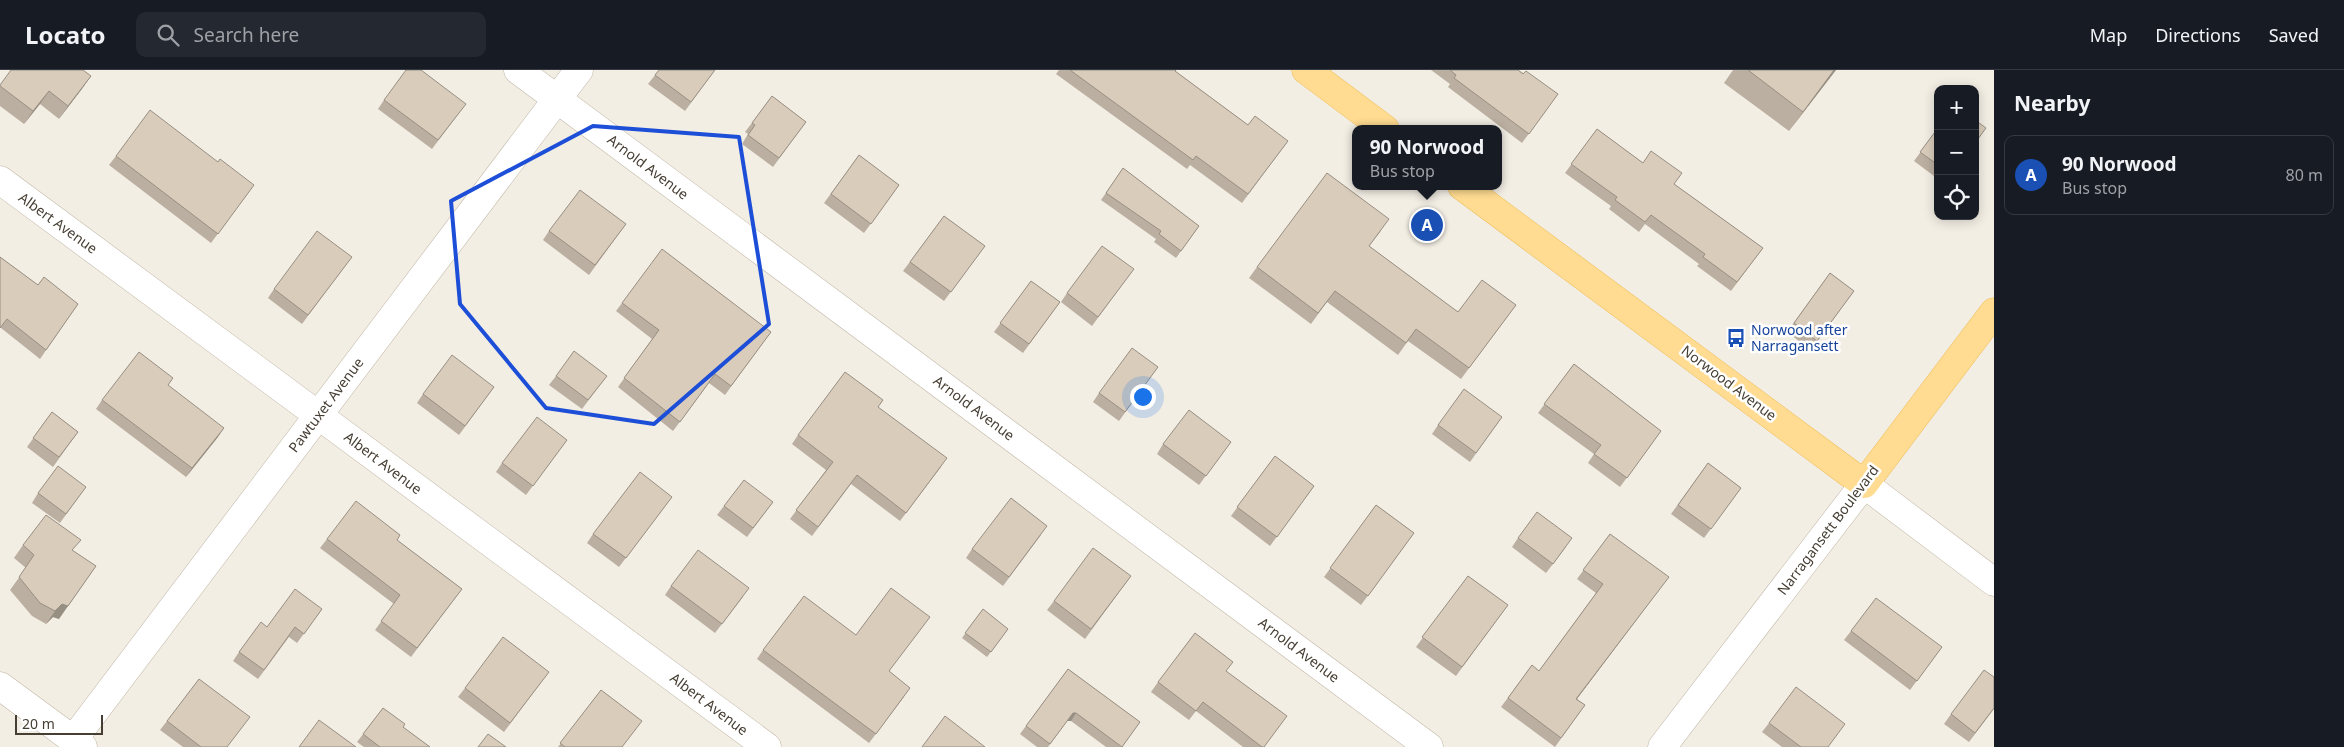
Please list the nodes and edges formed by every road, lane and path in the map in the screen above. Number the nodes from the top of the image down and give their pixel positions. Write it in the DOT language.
graph roads {
  1 [pos="518,70"];
  2 [pos="579,70"];
  3 [pos="1306,70"];
  4 [pos="557,99"];
  5 [pos="1380,125"];
  6 [pos="0,180"];
  7 [pos="1467,190"];
  8 [pos="1994,312"];
  9 [pos="318,415"];
  10 [pos="1864,484"];
  11 [pos="1994,582"];
  12 [pos="0,686"];
  13 [pos="78,743"];
  14 [pos="767,747"];
  15 [pos="1429,747"];
  16 [pos="1662,747"];
  1 -- 4 [label="street, Arnold Avenue"];
  2 -- 4 [label="street, Pawtuxet Avenue"];
  3 -- 5 [label="main road"];
  4 -- 9 [label="street, Pawtuxet Avenue"];
  4 -- 15 [label="street, Arnold Avenue"];
  6 -- 9 [label="street, Albert Avenue"];
  7 -- 10 [label="main road, Norwood Avenue"];
  8 -- 10 [label="main road, Narragansett Boulevard"];
  9 -- 13 [label="street, Pawtuxet Avenue"];
  9 -- 14 [label="street, Albert Avenue"];
  10 -- 11 [label="street, Norwood Avenue"];
  10 -- 16 [label="street, Narragansett Boulevard"];
  12 -- 13 [label="street"];
}
